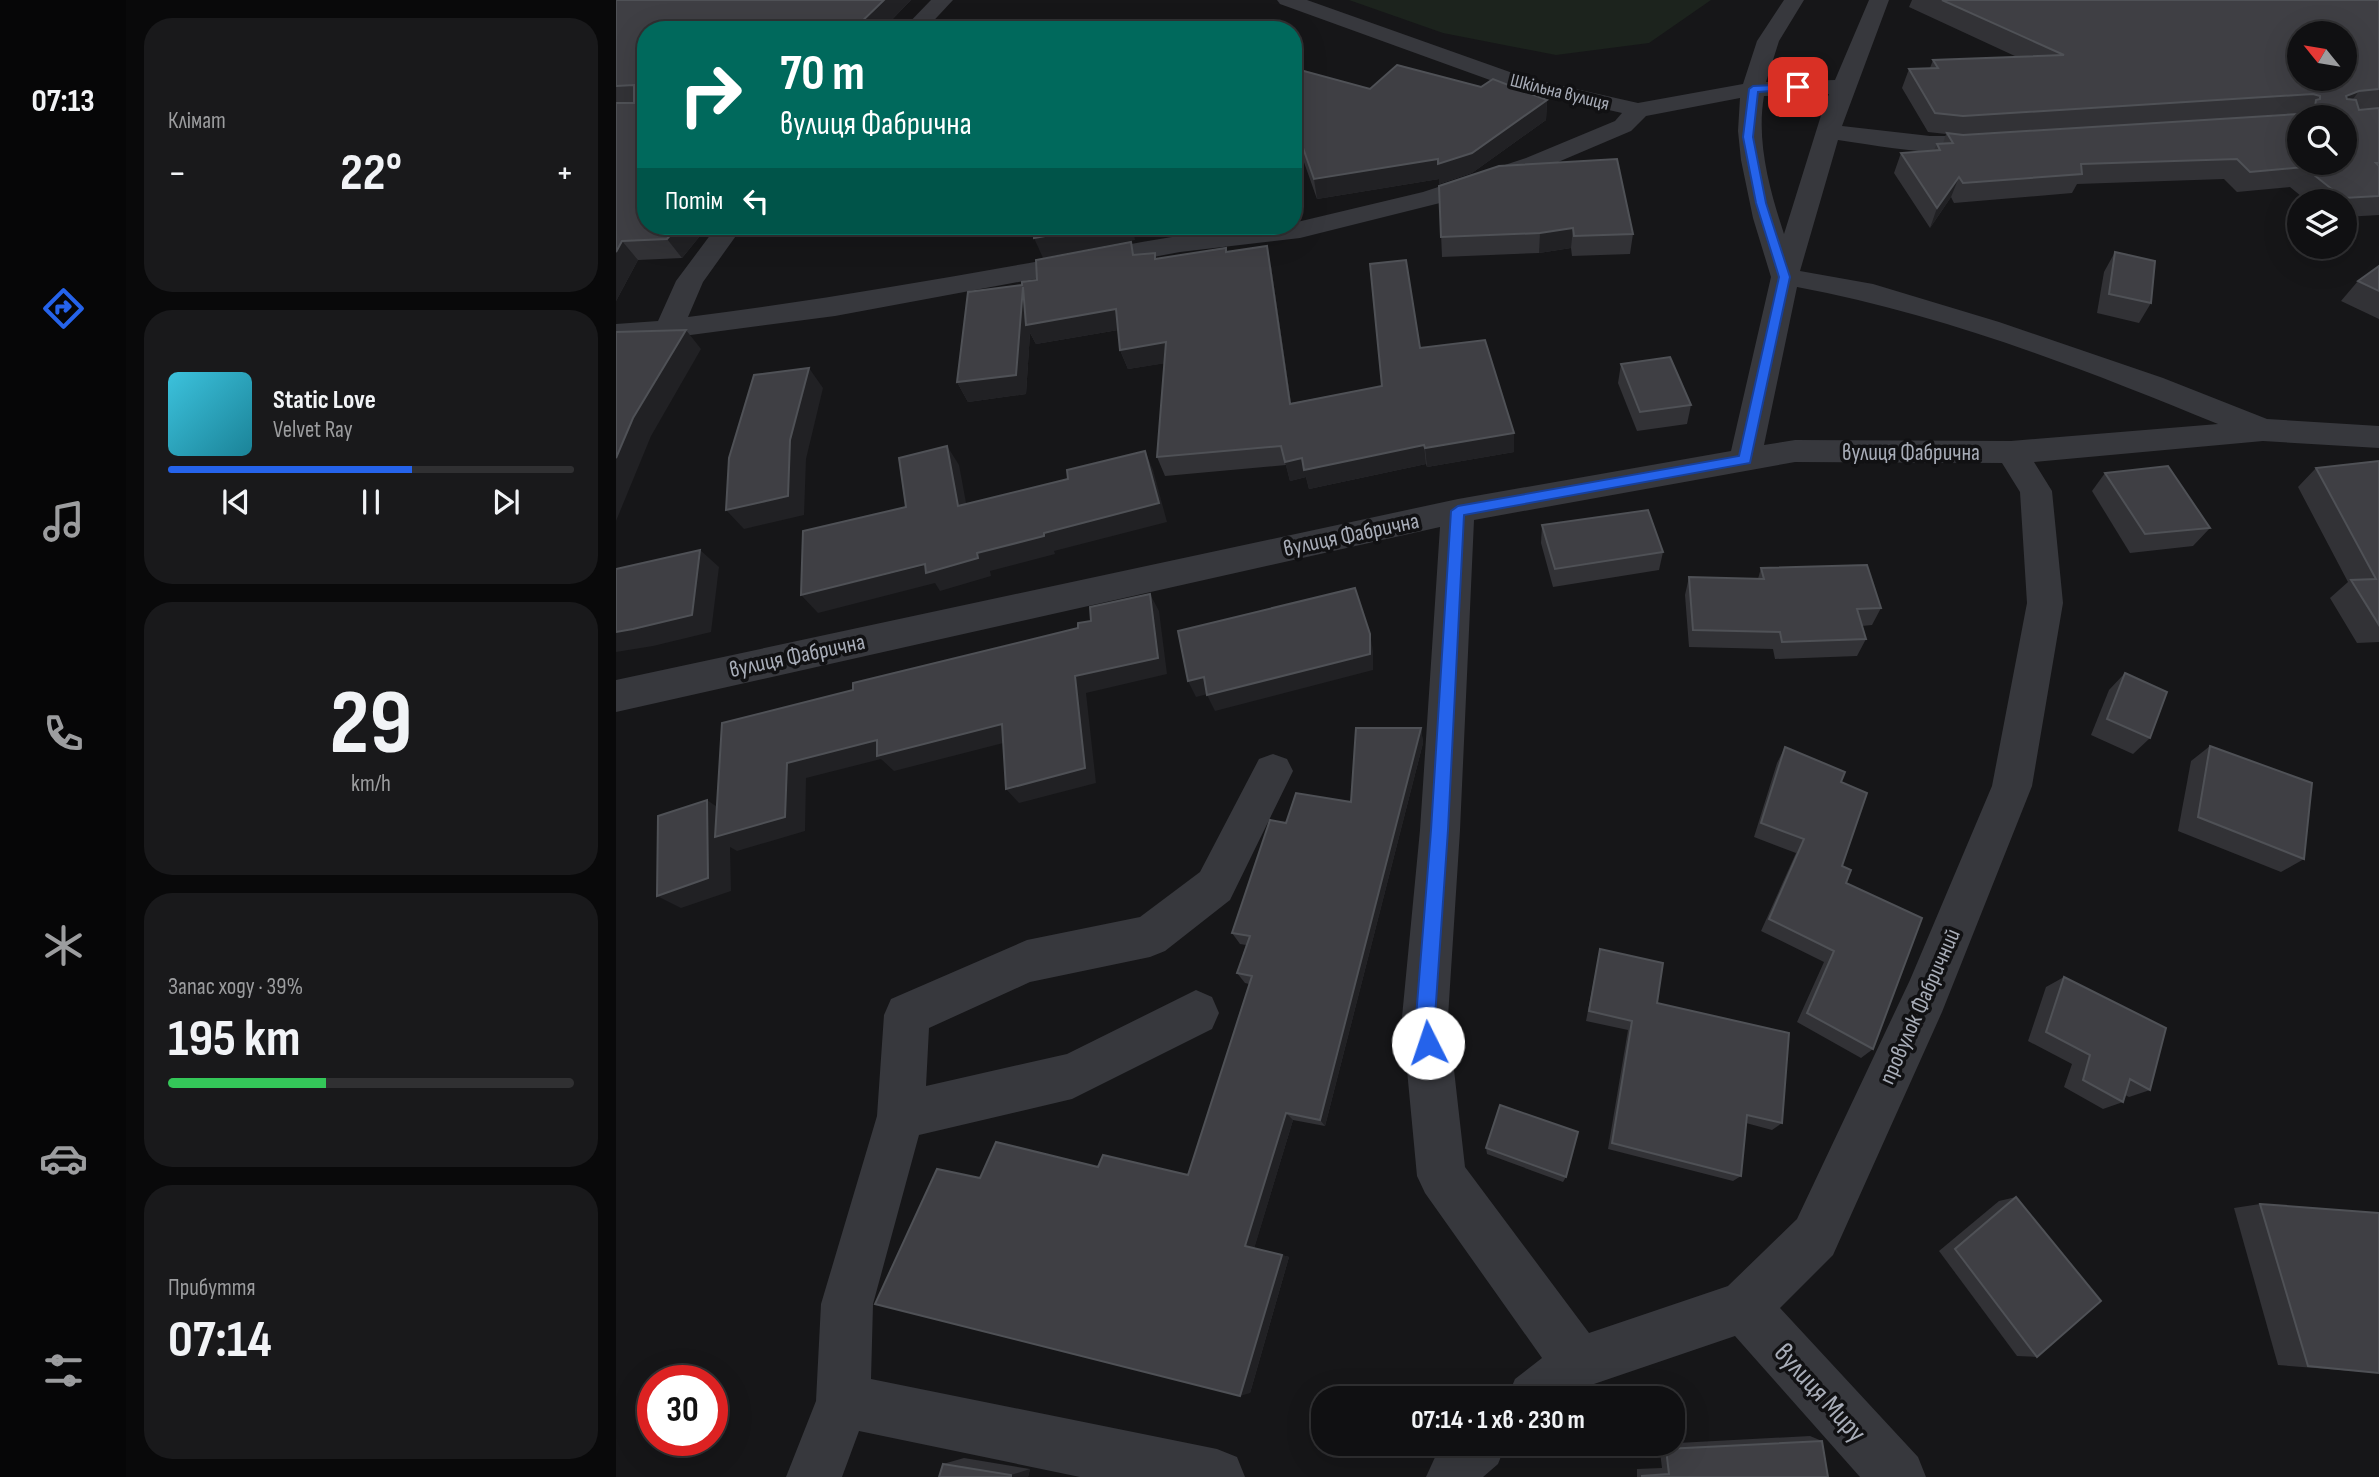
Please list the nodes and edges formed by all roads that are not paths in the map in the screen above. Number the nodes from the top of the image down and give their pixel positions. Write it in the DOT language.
graph roads {
  1 [pos="943,0"];
  2 [pos="1287,0"];
  3 [pos="1794,0"];
  4 [pos="1879,0"];
  5 [pos="922,21"];
  6 [pos="1845,86"];
  7 [pos="1753,89"];
  8 [pos="1638,110"];
  9 [pos="1829,131"];
  10 [pos="2009,142"];
  11 [pos="1302,230"];
  12 [pos="723,235"];
  13 [pos="1178,235"];
  14 [pos="1785,277"];
  15 [pos="668,329"];
  16 [pos="616,333"];
  17 [pos="2263,430"];
  18 [pos="2379,437"];
  19 [pos="2011,452"];
  20 [pos="1745,460"];
  21 [pos="1458,511"];
  22 [pos="616,696"];
  23 [pos="1273,771"];
  24 [pos="1196,1013"];
  25 [pos="901,1116"];
  26 [pos="1744,1307"];
  27 [pos="1578,1363"];
  28 [pos="1549,1386"];
  29 [pos="843,1401"];
  30 [pos="1464,1456"];
  31 [pos="814,1477"];
  32 [pos="1217,1477"];
  33 [pos="1454,1477"];
  34 [pos="1898,1477"];
  1 -- 5 [label="street"];
  2 -- 8 [label="street, Шкільна вулиця"];
  3 -- 7 [label="street"];
  4 -- 6 [label="street"];
  6 -- 7 [label="street, Шкільна вулиця"];
  6 -- 9 [label="street"];
  7 -- 8 [label="street, Шкільна вулиця"];
  7 -- 14 [label="street"];
  8 -- 11 [label="street"];
  9 -- 10 [label="street"];
  9 -- 14 [label="street"];
  12 -- 15 [label="street"];
  13 -- 15 [label="street"];
  14 -- 17 [label="street, вулиця Фабрична"];
  14 -- 20 [label="street"];
  15 -- 16 [label="street"];
  17 -- 18 [label="street, вулиця Фабрична"];
  17 -- 19 [label="street, вулиця Фабрична"];
  19 -- 20 [label="street, вулиця Фабрична"];
  19 -- 26 [label="street, провулок Фабричний"];
  20 -- 21 [label="street, вулиця Фабрична"];
  21 -- 22 [label="street, вулиця Фабрична"];
  21 -- 27 [label="street"];
  23 -- 25 [label="street"];
  24 -- 25 [label="street"];
  25 -- 29 [label="street"];
  26 -- 27 [label="street, провулок Фабричний"];
  26 -- 34 [label="street, вулиця Миру"];
  27 -- 28 [label="street, провулок Фабричний"];
  29 -- 31 [label="street"];
  29 -- 32 [label="street"];
  30 -- 33 [label="street"];
}
